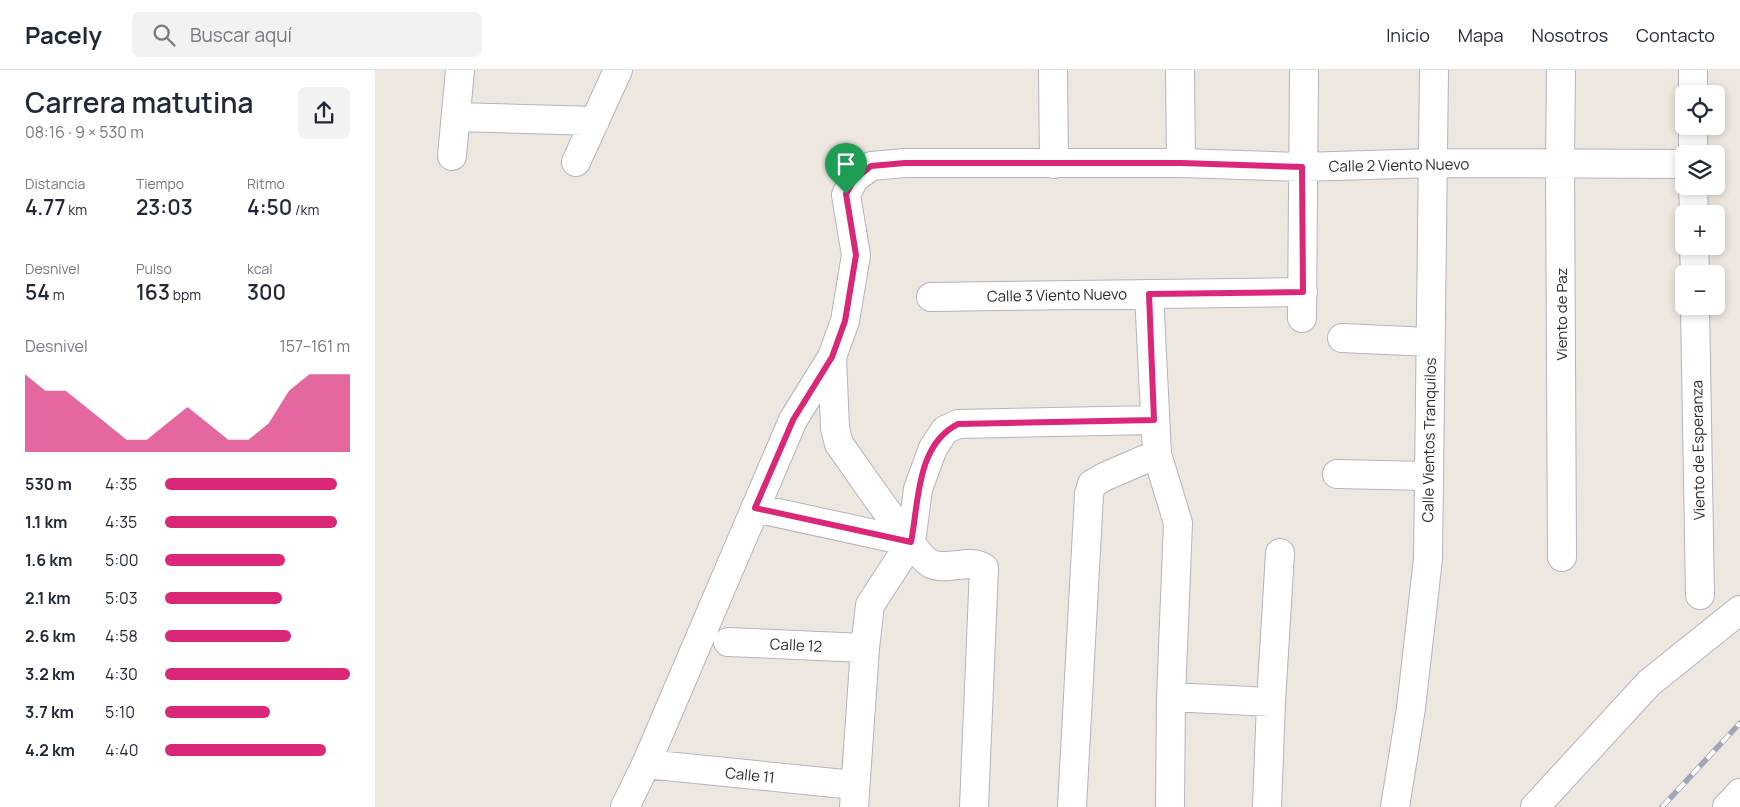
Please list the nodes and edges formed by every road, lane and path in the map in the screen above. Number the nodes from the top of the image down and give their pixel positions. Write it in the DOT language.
graph roads {
  1 [pos="461,70"];
  2 [pos="618,70"];
  3 [pos="1053,70"];
  4 [pos="1180,70"];
  5 [pos="1304,70"];
  6 [pos="1434,70"];
  7 [pos="1561,70"];
  8 [pos="1693,70"];
  9 [pos="1693,85"];
  10 [pos="456,117"];
  11 [pos="595,121"];
  12 [pos="452,156"];
  13 [pos="576,162"];
  14 [pos="1181,163"];
  15 [pos="1433,163"];
  16 [pos="1054,164"];
  17 [pos="1560,164"];
  18 [pos="1675,164"];
  19 [pos="1302,167"];
  20 [pos="1303,292"];
  21 [pos="1149,294"];
  22 [pos="931,297"];
  23 [pos="1695,315"];
  24 [pos="1302,318"];
  25 [pos="1342,338"];
  26 [pos="1431,342"];
  27 [pos="832,357"];
  28 [pos="1154,420"];
  29 [pos="1157,454"];
  30 [pos="1337,474"];
  31 [pos="1428,476"];
  32 [pos="755,508"];
  33 [pos="911,542"];
  34 [pos="1280,553"];
  35 [pos="1562,557"];
  36 [pos="1700,595"];
  37 [pos="1740,610"];
  38 [pos="727,642"];
  39 [pos="865,648"];
  40 [pos="1171,697"];
  41 [pos="1271,702"];
  42 [pos="646,764"];
  43 [pos="1740,794"];
  44 [pos="854,796"];
  45 [pos="625,807"];
  46 [pos="974,807"];
  47 [pos="1072,807"];
  48 [pos="1170,807"];
  49 [pos="1267,807"];
  50 [pos="1395,807"];
  51 [pos="1535,807"];
  52 [pos="1727,807"];
  1 -- 10 [label="street"];
  2 -- 11 [label="street"];
  3 -- 16 [label="street"];
  4 -- 14 [label="street"];
  5 -- 19 [label="street"];
  6 -- 15 [label="street, Calle Vientos Tranquilos"];
  7 -- 17 [label="street, Viento de Paz"];
  8 -- 9 [label="street"];
  10 -- 11 [label="street"];
  10 -- 12 [label="street"];
  11 -- 13 [label="street"];
  14 -- 16 [label="street, Calle 2 Viento Nuevo"];
  14 -- 19 [label="street, Calle 2 Viento Nuevo"];
  15 -- 17 [label="street, Calle 2 Viento Nuevo"];
  15 -- 19 [label="street, Calle 2 Viento Nuevo"];
  15 -- 26 [label="street, Calle Vientos Tranquilos"];
  16 -- 27 [label="street, Calle 2 Viento Nuevo"];
  17 -- 18 [label="street, Calle 2 Viento Nuevo"];
  17 -- 35 [label="street, Viento de Paz"];
  19 -- 20 [label="street"];
  20 -- 21 [label="street, Calle 3 Viento Nuevo"];
  20 -- 24 [label="street"];
  21 -- 22 [label="street, Calle 3 Viento Nuevo"];
  21 -- 28 [label="street"];
  23 -- 36 [label="street, Viento de Esperanza"];
  25 -- 26 [label="street"];
  26 -- 31 [label="street, Calle Vientos Tranquilos"];
  27 -- 32 [label="street"];
  27 -- 33 [label="street"];
  28 -- 29 [label="street"];
  28 -- 33 [label="street"];
  29 -- 40 [label="street"];
  29 -- 47 [label="street"];
  30 -- 31 [label="street"];
  31 -- 50 [label="street, Calle Vientos Tranquilos"];
  32 -- 33 [label="street"];
  32 -- 42 [label="street"];
  33 -- 39 [label="street"];
  33 -- 46 [label="street"];
  34 -- 41 [label="street"];
  37 -- 51 [label="street"];
  38 -- 39 [label="street, Calle 12"];
  39 -- 44 [label="street"];
  40 -- 41 [label="street"];
  40 -- 48 [label="street"];
  41 -- 49 [label="street"];
  42 -- 44 [label="street, Calle 11"];
  42 -- 45 [label="street"];
  43 -- 52 [label="street"];
}
